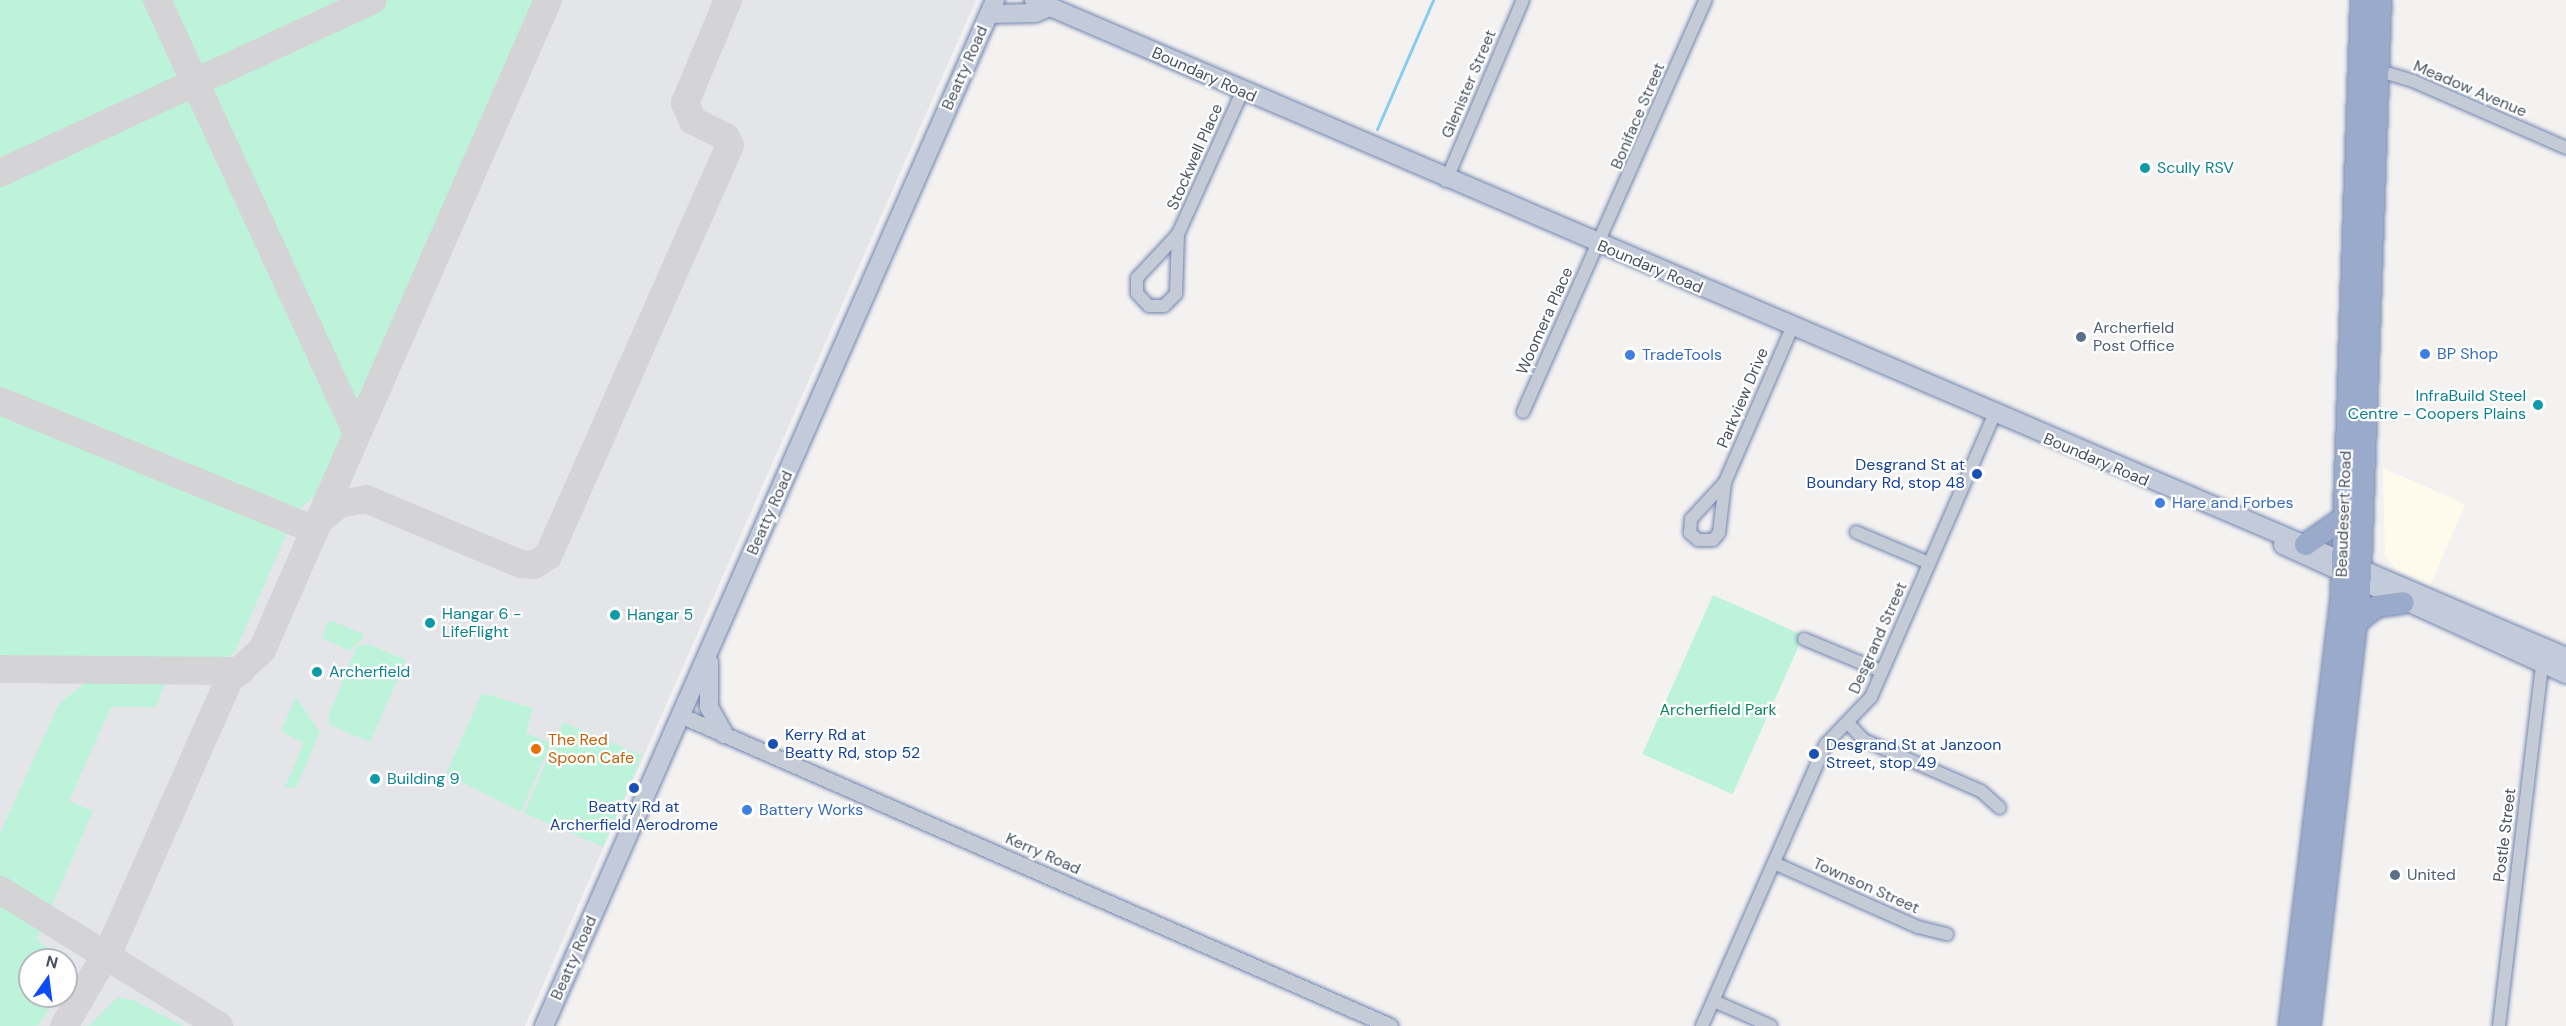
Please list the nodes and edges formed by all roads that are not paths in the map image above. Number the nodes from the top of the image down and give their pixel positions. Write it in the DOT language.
graph roads {
  1 [pos="1523,0"];
  2 [pos="1706,0"];
  3 [pos="2361,0"];
  4 [pos="2380,0"];
  5 [pos="1041,3"];
  6 [pos="992,7"];
  7 [pos="2368,69"];
  8 [pos="1242,92"];
  9 [pos="2566,148"];
  10 [pos="1446,181"];
  11 [pos="1178,234"];
  12 [pos="1599,245"];
  13 [pos="1792,328"];
  14 [pos="1523,412"];
  15 [pos="1994,416"];
  16 [pos="1725,482"];
  17 [pos="2344,517"];
  18 [pos="1856,532"];
  19 [pos="2267,533"];
  20 [pos="2305,544"];
  21 [pos="1929,563"];
  22 [pos="2351,572"];
  23 [pos="2403,602"];
  24 [pos="2357,621"];
  25 [pos="720,626"];
  26 [pos="1804,639"];
  27 [pos="2543,655"];
  28 [pos="2566,657"];
  29 [pos="1881,671"];
  30 [pos="2566,674"];
  31 [pos="680,715"];
  32 [pos="1848,723"];
  33 [pos="724,734"];
  34 [pos="2000,808"];
  35 [pos="1774,863"];
  36 [pos="1947,934"];
  37 [pos="1713,1001"];
  38 [pos="544,1026"];
  39 [pos="1390,1026"];
  40 [pos="1702,1026"];
  41 [pos="1771,1026"];
  42 [pos="2289,1026"];
  43 [pos="2309,1026"];
  44 [pos="2499,1026"];
  1 -- 10 [label="street, Glenister Street"];
  2 -- 12 [label="street, Boniface Street"];
  3 -- 7 [label="highway, Beaudesert Road"];
  4 -- 7 [label="highway, Beaudesert Road"];
  5 -- 6 [label="main road"];
  5 -- 8 [label="main road, Boundary Road"];
  6 -- 25 [label="main road, Beatty Road"];
  7 -- 9 [label="street, Meadow Avenue"];
  7 -- 17 [label="highway, Beaudesert Road"];
  7 -- 22 [label="highway, Beaudesert Road"];
  8 -- 10 [label="main road, Boundary Road"];
  8 -- 11 [label="street, Stockwell Place"];
  10 -- 12 [label="main road, Boundary Road"];
  11 -- 11 [label="street, Stockwell Place"];
  12 -- 13 [label="main road, Boundary Road"];
  12 -- 14 [label="street, Woomera Place"];
  13 -- 15 [label="main road, Boundary Road"];
  13 -- 16 [label="street, Parkview Drive"];
  15 -- 19 [label="main road, Boundary Road"];
  15 -- 21 [label="street, Desgrand Street"];
  16 -- 16 [label="street, Parkview Drive"];
  17 -- 20 [label="highway"];
  17 -- 22 [label="highway, Beaudesert Road"];
  18 -- 21 [label="street"];
  19 -- 20 [label="main road, Boundary Road"];
  19 -- 22 [label="main road, Boundary Road"];
  20 -- 22 [label="main road, Boundary Road"];
  21 -- 29 [label="street, Desgrand Street"];
  22 -- 23 [label="main road, Boundary Road"];
  22 -- 24 [label="highway, Beaudesert Road"];
  22 -- 27 [label="main road, Boundary Road"];
  22 -- 42 [label="highway, Beaudesert Road"];
  23 -- 24 [label="highway"];
  23 -- 27 [label="main road, Boundary Road"];
  24 -- 43 [label="highway, Beaudesert Road"];
  25 -- 31 [label="main road, Beatty Road"];
  25 -- 33 [label="main road"];
  26 -- 29 [label="street"];
  27 -- 28 [label="main road, Boundary Road"];
  27 -- 30 [label="main road, Boundary Road"];
  27 -- 44 [label="street, Postle Street"];
  29 -- 32 [label="street, Desgrand Street"];
  31 -- 33 [label="street, Kerry Road"];
  31 -- 38 [label="main road, Beatty Road"];
  32 -- 34 [label="street"];
  32 -- 35 [label="street, Desgrand Street"];
  33 -- 39 [label="street, Kerry Road"];
  35 -- 36 [label="street, Townson Street"];
  35 -- 37 [label="street, Desgrand Street"];
  37 -- 40 [label="street, Desgrand Street"];
  37 -- 41 [label="street"];
}
